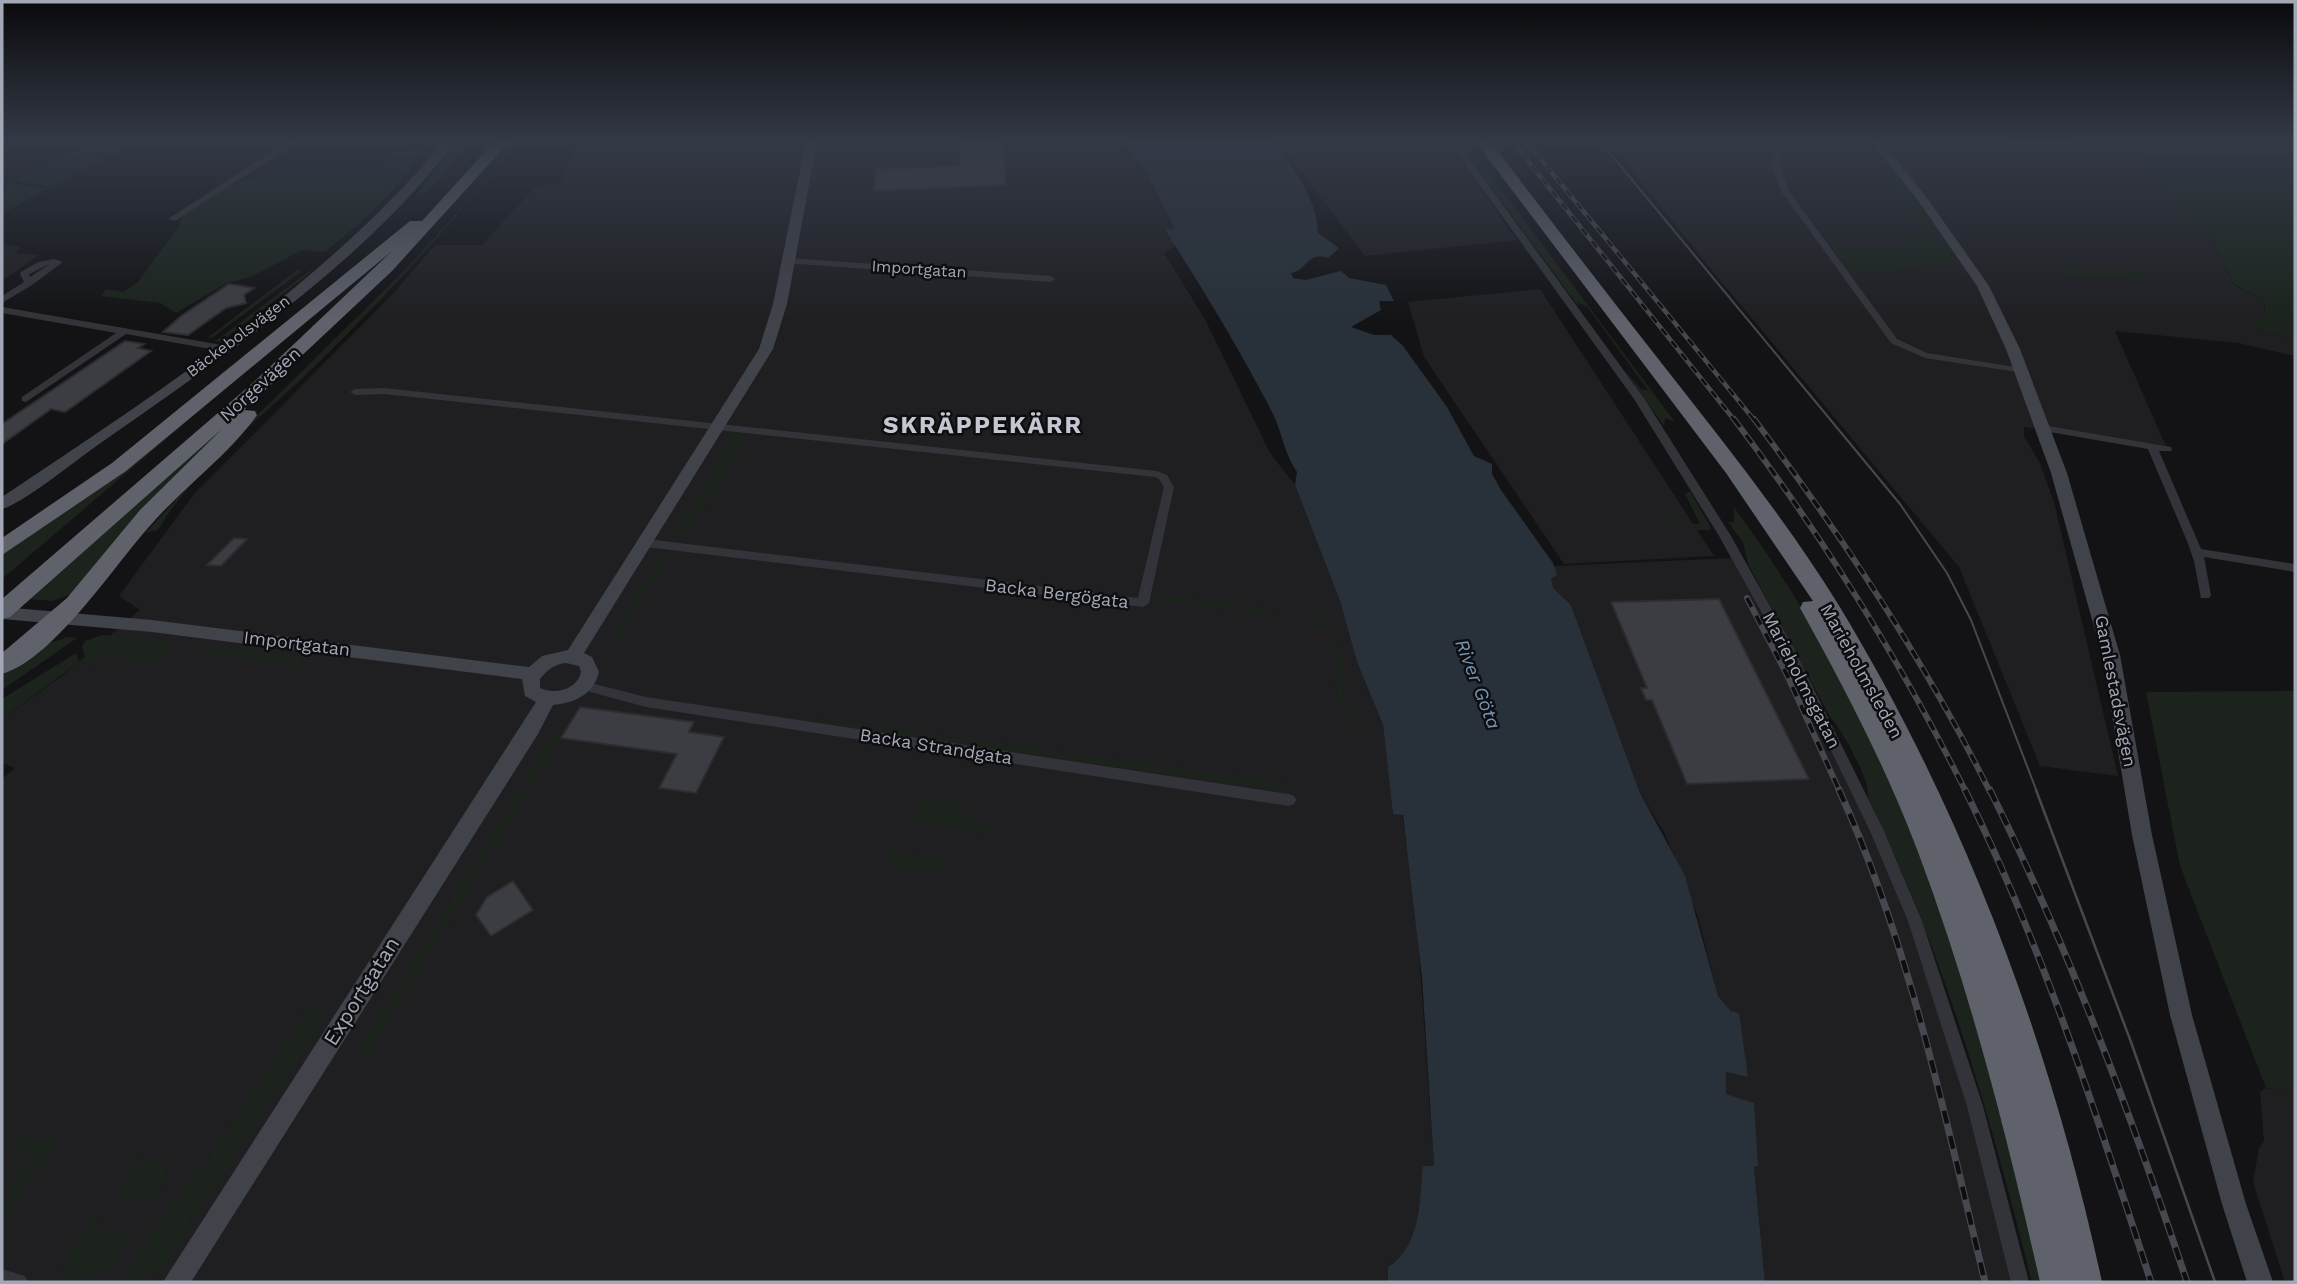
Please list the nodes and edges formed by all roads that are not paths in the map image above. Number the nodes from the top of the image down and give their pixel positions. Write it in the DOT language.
graph roads {
  1 [pos="200,201"];
  2 [pos="401,201"];
  3 [pos="439,201"];
  4 [pos="450,201"];
  5 [pos="800,201"];
  6 [pos="1496,201"];
  7 [pos="1517,201"];
  8 [pos="1528,201"];
  9 [pos="1792,201"];
  10 [pos="1924,201"];
  11 [pos="172,219"];
  12 [pos="416,224"];
  13 [pos="412,244"];
  14 [pos="788,261"];
  15 [pos="1051,279"];
  16 [pos="29,283"];
  17 [pos="2,300"];
  18 [pos="2,310"];
  19 [pos="123,332"];
  20 [pos="222,348"];
  21 [pos="2021,371"];
  22 [pos="355,393"];
  23 [pos="26,399"];
  24 [pos="718,427"];
  25 [pos="2042,428"];
  26 [pos="2152,446"];
  27 [pos="2167,449"];
  28 [pos="2,504"];
  29 [pos="646,543"];
  30 [pos="2,548"];
  31 [pos="2197,552"];
  32 [pos="2295,568"];
  33 [pos="2,591"];
  34 [pos="2205,595"];
  35 [pos="2,612"];
  36 [pos="54,617"];
  37 [pos="573,656"];
  38 [pos="2,665"];
  39 [pos="532,674"];
  40 [pos="583,686"];
  41 [pos="547,699"];
  42 [pos="1289,800"];
  43 [pos="2,1278"];
  44 [pos="19,1282"];
  45 [pos="176,1282"];
  46 [pos="2020,1282"];
  47 [pos="2057,1282"];
  48 [pos="2085,1282"];
  49 [pos="2260,1282"];
  1 -- 11 [label="street"];
  2 -- 20 [label="street, Bäckebolsvägen"];
  3 -- 12 [label="highway, Norgevägen"];
  4 -- 13 [label="highway, Norgevägen"];
  5 -- 14 [label="street"];
  6 -- 46 [label="street, Marieholmsgatan"];
  7 -- 47 [label="highway, Marieholmsleden"];
  8 -- 48 [label="highway, Marieholmsleden"];
  9 -- 21 [label="street"];
  10 -- 21 [label="street, Gamlestadsvägen"];
  12 -- 30 [label="highway"];
  12 -- 33 [label="highway, Norgevägen"];
  13 -- 35 [label="highway, Norgevägen"];
  13 -- 36 [label="highway"];
  14 -- 15 [label="street, Importgatan"];
  14 -- 24 [label="street"];
  16 -- 17 [label="street"];
  18 -- 19 [label="street"];
  19 -- 20 [label="street"];
  19 -- 23 [label="street"];
  20 -- 28 [label="street, Bäckebolsvägen"];
  21 -- 25 [label="street, Gamlestadsvägen"];
  22 -- 24 [label="street"];
  24 -- 29 [label="street"];
  24 -- 29 [label="street, Backa Bergögata"];
  25 -- 26 [label="street"];
  25 -- 49 [label="street, Gamlestadsvägen"];
  26 -- 27 [label="street"];
  26 -- 31 [label="street"];
  29 -- 37 [label="street"];
  31 -- 32 [label="street"];
  31 -- 34 [label="street"];
  35 -- 36 [label="street, Importgatan"];
  36 -- 38 [label="highway"];
  36 -- 39 [label="street, Importgatan"];
  37 -- 39 [label="street"];
  37 -- 40 [label="street"];
  39 -- 41 [label="street"];
  40 -- 41 [label="street"];
  40 -- 42 [label="street, Backa Strandgata"];
  41 -- 45 [label="street, Exportgatan"];
  43 -- 44 [label="street"];
}
